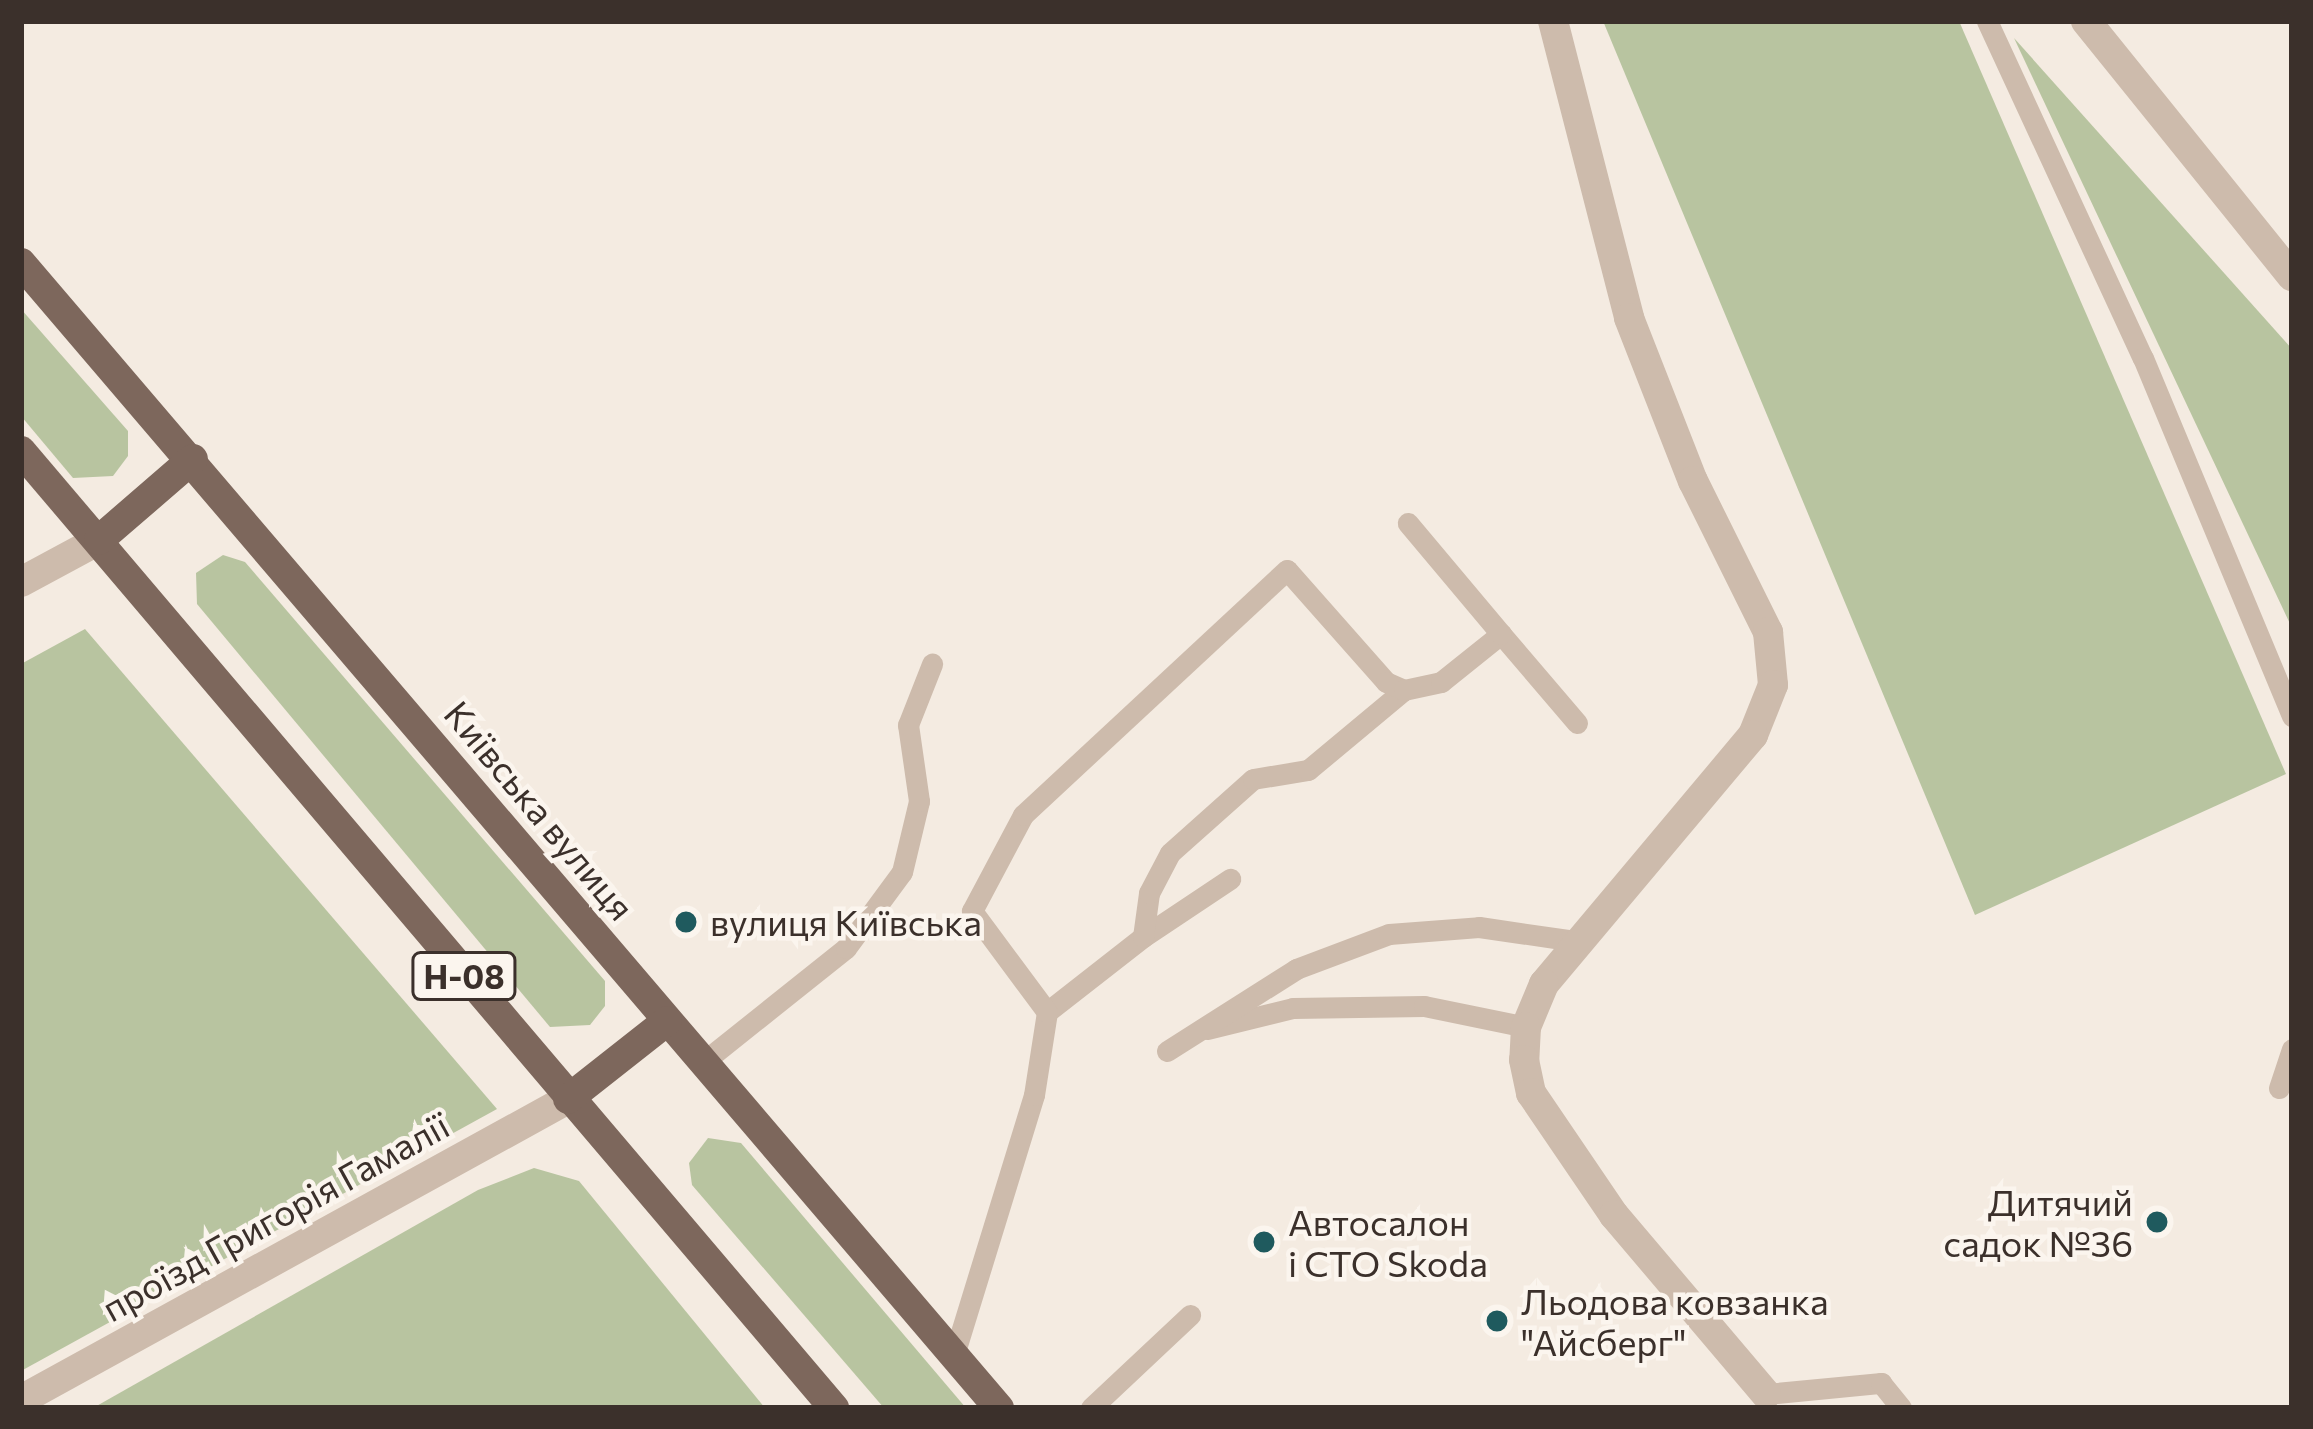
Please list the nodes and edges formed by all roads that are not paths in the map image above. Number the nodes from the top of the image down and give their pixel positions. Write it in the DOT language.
graph roads {
  1 [pos="1553,21"];
  2 [pos="1987,21"];
  3 [pos="2086,21"];
  4 [pos="21,263"];
  5 [pos="2292,276"];
  6 [pos="21,452"];
  7 [pos="193,459"];
  8 [pos="1408,523"];
  9 [pos="99,540"];
  10 [pos="21,582"];
  11 [pos="1501,634"];
  12 [pos="932,664"];
  13 [pos="1404,690"];
  14 [pos="2292,716"];
  15 [pos="1577,723"];
  16 [pos="1230,879"];
  17 [pos="1144,937"];
  18 [pos="1582,942"];
  19 [pos="1047,1012"];
  20 [pos="667,1021"];
  21 [pos="1526,1028"];
  22 [pos="1204,1030"];
  23 [pos="2292,1049"];
  24 [pos="1167,1051"];
  25 [pos="703,1063"];
  26 [pos="2279,1088"];
  27 [pos="568,1100"];
  28 [pos="1190,1315"];
  29 [pos="953,1355"];
  30 [pos="1766,1394"];
  31 [pos="21,1400"];
  32 [pos="834,1408"];
  33 [pos="999,1408"];
  34 [pos="1090,1408"];
  35 [pos="1901,1408"];
  1 -- 18 [label="street"];
  2 -- 14 [label="lane"];
  3 -- 5 [label="street"];
  4 -- 7 [label="main road, Київська вулиця"];
  6 -- 9 [label="main road, Н-08"];
  7 -- 9 [label="main road"];
  7 -- 20 [label="main road, Київська вулиця"];
  8 -- 11 [label="lane"];
  9 -- 10 [label="street"];
  9 -- 27 [label="main road, Н-08"];
  11 -- 13 [label="lane"];
  11 -- 15 [label="lane"];
  12 -- 25 [label="lane"];
  13 -- 17 [label="lane"];
  13 -- 19 [label="lane"];
  16 -- 17 [label="lane"];
  17 -- 19 [label="lane"];
  18 -- 21 [label="street"];
  18 -- 22 [label="lane"];
  19 -- 29 [label="lane"];
  20 -- 25 [label="main road, Київська вулиця"];
  20 -- 27 [label="main road"];
  21 -- 22 [label="lane"];
  21 -- 30 [label="street"];
  22 -- 24 [label="lane"];
  23 -- 26 [label="lane"];
  25 -- 29 [label="main road, Київська вулиця"];
  27 -- 31 [label="street, проїзд Григорія Гамалії"];
  27 -- 32 [label="main road, Н-08"];
  28 -- 34 [label="lane"];
  29 -- 33 [label="main road, Київська вулиця"];
  30 -- 35 [label="lane"];
}
